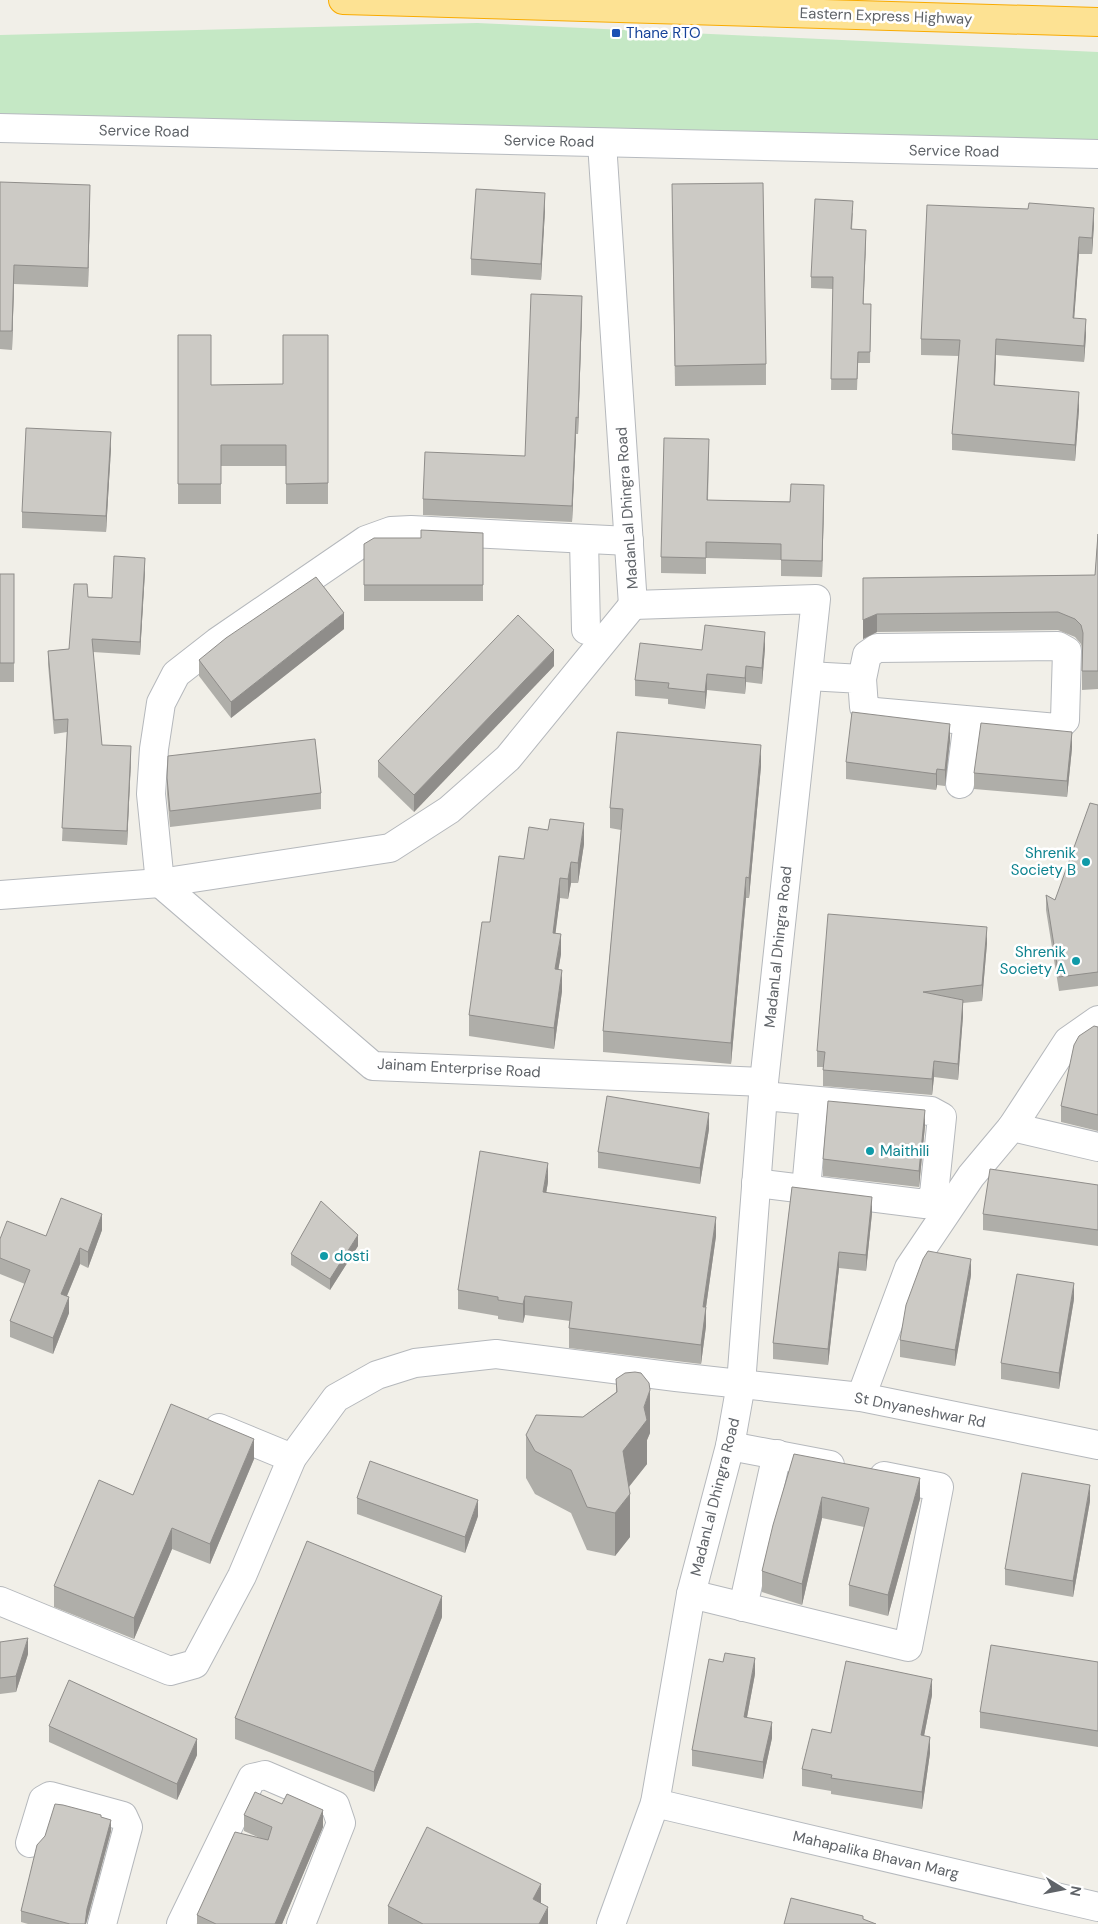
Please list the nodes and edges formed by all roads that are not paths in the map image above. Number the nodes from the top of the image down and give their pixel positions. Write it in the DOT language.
graph roads {
  1 [pos="343,0"];
  2 [pos="1098,22"];
  3 [pos="0,128"];
  4 [pos="602,143"];
  5 [pos="1098,154"];
  6 [pos="584,539"];
  7 [pos="629,541"];
  8 [pos="633,605"];
  9 [pos="586,630"];
  10 [pos="808,676"];
  11 [pos="862,678"];
  12 [pos="968,721"];
  13 [pos="960,784"];
  14 [pos="160,883"];
  15 [pos="0,896"];
  16 [pos="1098,1020"];
  17 [pos="763,1089"];
  18 [pos="814,1100"];
  19 [pos="1012,1127"];
  20 [pos="1098,1147"];
  21 [pos="756,1183"];
  22 [pos="806,1189"];
  23 [pos="741,1384"];
  24 [pos="861,1397"];
  25 [pos="201,1420"];
  26 [pos="1098,1445"];
  27 [pos="730,1446"];
  28 [pos="777,1454"];
  29 [pos="292,1458"];
  30 [pos="691,1594"];
  31 [pos="0,1601"];
  32 [pos="743,1607"];
  33 [pos="655,1803"];
  34 [pos="30,1843"];
  35 [pos="1098,1907"];
  36 [pos="102,1924"];
  37 [pos="181,1924"];
  38 [pos="301,1924"];
  39 [pos="611,1924"];
  1 -- 2 [label="highway, Eastern Express Highway"];
  3 -- 4 [label="street, Service Road"];
  4 -- 5 [label="street, Service Road"];
  4 -- 7 [label="street, MadanLal Dhingra Road"];
  6 -- 7 [label="street"];
  6 -- 9 [label="street"];
  6 -- 14 [label="street"];
  7 -- 8 [label="street, MadanLal Dhingra Road"];
  8 -- 10 [label="street, MadanLal Dhingra Road"];
  8 -- 14 [label="street"];
  10 -- 11 [label="street"];
  10 -- 17 [label="street, MadanLal Dhingra Road"];
  11 -- 12 [label="street"];
  11 -- 12 [label="street"];
  12 -- 13 [label="street"];
  14 -- 15 [label="street"];
  14 -- 17 [label="street, Jainam Enterprise Road"];
  16 -- 19 [label="street"];
  17 -- 18 [label="street, Jainam Enterprise Road"];
  17 -- 21 [label="street, MadanLal Dhingra Road"];
  18 -- 22 [label="street"];
  18 -- 22 [label="street, Jainam Enterprise Road"];
  19 -- 20 [label="street"];
  19 -- 24 [label="street"];
  21 -- 22 [label="street"];
  21 -- 23 [label="street, MadanLal Dhingra Road"];
  23 -- 24 [label="street, St Dnyaneshwar Rd"];
  23 -- 27 [label="street, MadanLal Dhingra Road"];
  23 -- 29 [label="street, St Dnyaneshwar Rd"];
  24 -- 26 [label="street, St Dnyaneshwar Rd"];
  25 -- 29 [label="street"];
  27 -- 28 [label="street"];
  27 -- 30 [label="street, MadanLal Dhingra Road"];
  28 -- 32 [label="street"];
  28 -- 32 [label="street"];
  29 -- 31 [label="street, St Dnyaneshwar Rd"];
  30 -- 32 [label="street"];
  30 -- 33 [label="street, MadanLal Dhingra Road"];
  33 -- 35 [label="street, Mahapalika Bhavan Marg"];
  33 -- 39 [label="street, MadanLal Dhingra Road"];
  34 -- 36 [label="street"];
  37 -- 38 [label="street"];
}
